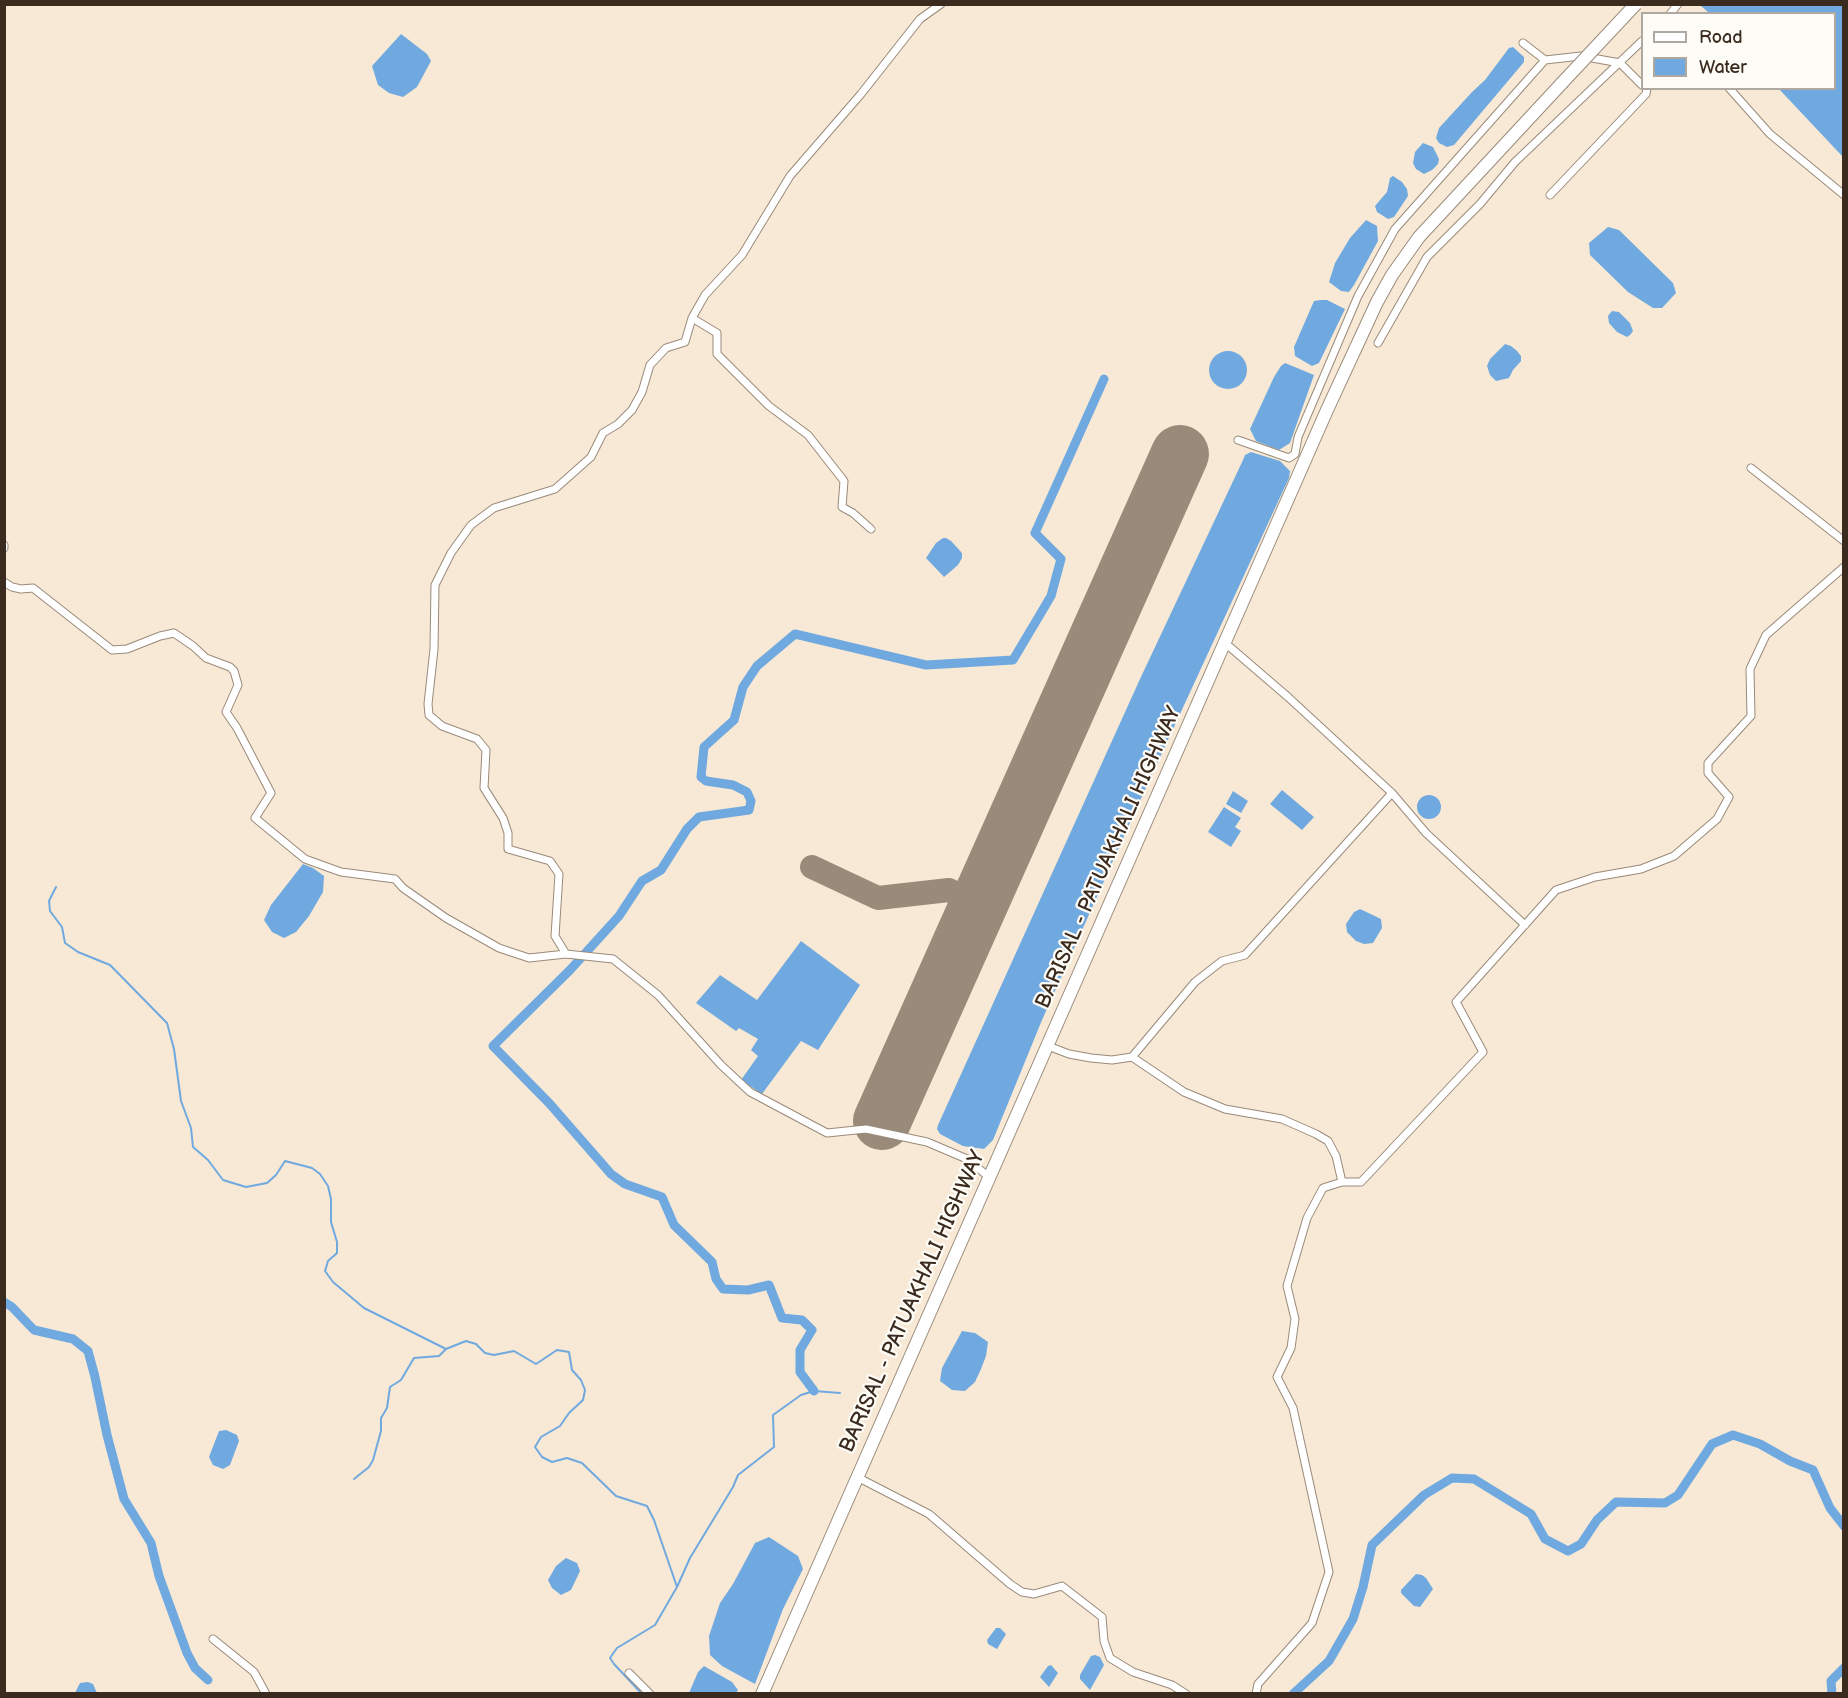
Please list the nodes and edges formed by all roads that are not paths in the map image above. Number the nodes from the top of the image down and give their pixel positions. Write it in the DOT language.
graph roads {
  1 [pos="941,4"];
  2 [pos="1636,4"];
  3 [pos="1641,42"];
  4 [pos="1523,43"];
  5 [pos="1545,60"];
  6 [pos="1620,63"];
  7 [pos="1641,83"];
  8 [pos="1647,90"];
  9 [pos="1731,90"];
  10 [pos="1550,195"];
  11 [pos="1844,195"];
  12 [pos="692,318"];
  13 [pos="1378,343"];
  14 [pos="1238,440"];
  15 [pos="1751,468"];
  16 [pos="872,529"];
  17 [pos="1844,541"];
  18 [pos="1844,567"];
  19 [pos="4,582"];
  20 [pos="1224,642"];
  21 [pos="1392,793"];
  22 [pos="1525,926"];
  23 [pos="566,954"];
  24 [pos="1048,1047"];
  25 [pos="1132,1057"];
  26 [pos="989,1177"];
  27 [pos="1342,1182"];
  28 [pos="857,1477"];
  29 [pos="213,1639"];
  30 [pos="629,1673"];
  31 [pos="266,1694"];
  32 [pos="650,1694"];
  33 [pos="762,1694"];
  34 [pos="1186,1694"];
  35 [pos="1256,1694"];
  1 -- 12 [label="street"];
  2 -- 20 [label="highway, BARISAL - PATUAKHALI HIGHWAY, bridge"];
  3 -- 6 [label="street"];
  4 -- 5 [label="street"];
  5 -- 6 [label="street"];
  5 -- 14 [label="street"];
  6 -- 7 [label="street"];
  6 -- 13 [label="street"];
  8 -- 10 [label="street"];
  9 -- 11 [label="street"];
  12 -- 16 [label="street"];
  12 -- 23 [label="street"];
  15 -- 17 [label="street"];
  18 -- 22 [label="street"];
  19 -- 23 [label="street"];
  20 -- 21 [label="street"];
  20 -- 24 [label="highway, BARISAL - PATUAKHALI HIGHWAY"];
  21 -- 22 [label="street"];
  21 -- 25 [label="street"];
  22 -- 27 [label="street"];
  23 -- 26 [label="street"];
  24 -- 25 [label="street"];
  24 -- 26 [label="highway, BARISAL - PATUAKHALI HIGHWAY"];
  25 -- 27 [label="street"];
  26 -- 28 [label="highway, BARISAL - PATUAKHALI HIGHWAY"];
  27 -- 35 [label="street"];
  28 -- 33 [label="highway, BARISAL - PATUAKHALI HIGHWAY"];
  28 -- 34 [label="street"];
  29 -- 31 [label="street"];
  30 -- 32 [label="street"];
}
